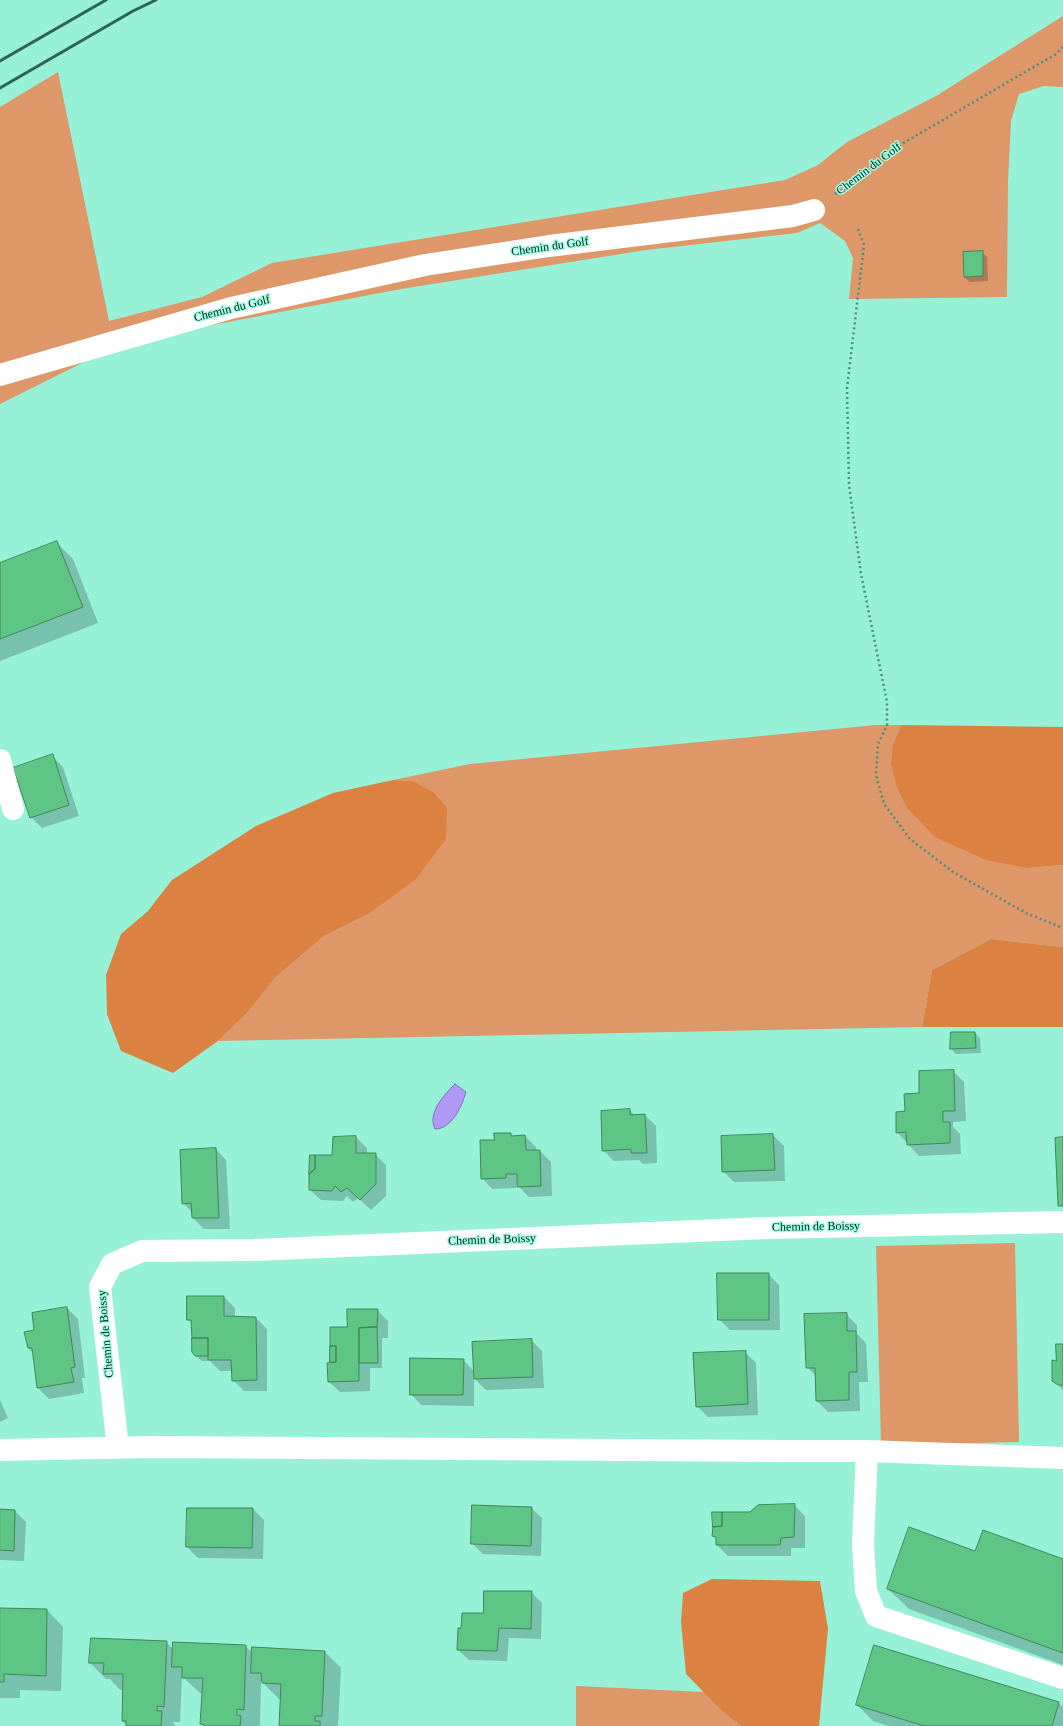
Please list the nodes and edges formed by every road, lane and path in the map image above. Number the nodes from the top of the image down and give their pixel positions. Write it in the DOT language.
graph roads {
  1 [pos="1063,47"];
  2 [pos="814,210"];
  3 [pos="858,229"];
  4 [pos="0,375"];
  5 [pos="0,760"];
  6 [pos="13,809"];
  7 [pos="1063,928"];
  8 [pos="1063,1222"];
  9 [pos="118,1448"];
  10 [pos="0,1450"];
  11 [pos="867,1451"];
  12 [pos="1063,1458"];
  13 [pos="1063,1678"];
  1 -- 2 [label="path, Chemin du Golf"];
  2 -- 4 [label="street, Chemin du Golf"];
  3 -- 7 [label="path"];
  5 -- 6 [label="street"];
  8 -- 9 [label="street, Chemin de Boissy"];
  9 -- 10 [label="street"];
  9 -- 11 [label="street"];
  11 -- 12 [label="street"];
  11 -- 13 [label="street"];
}
